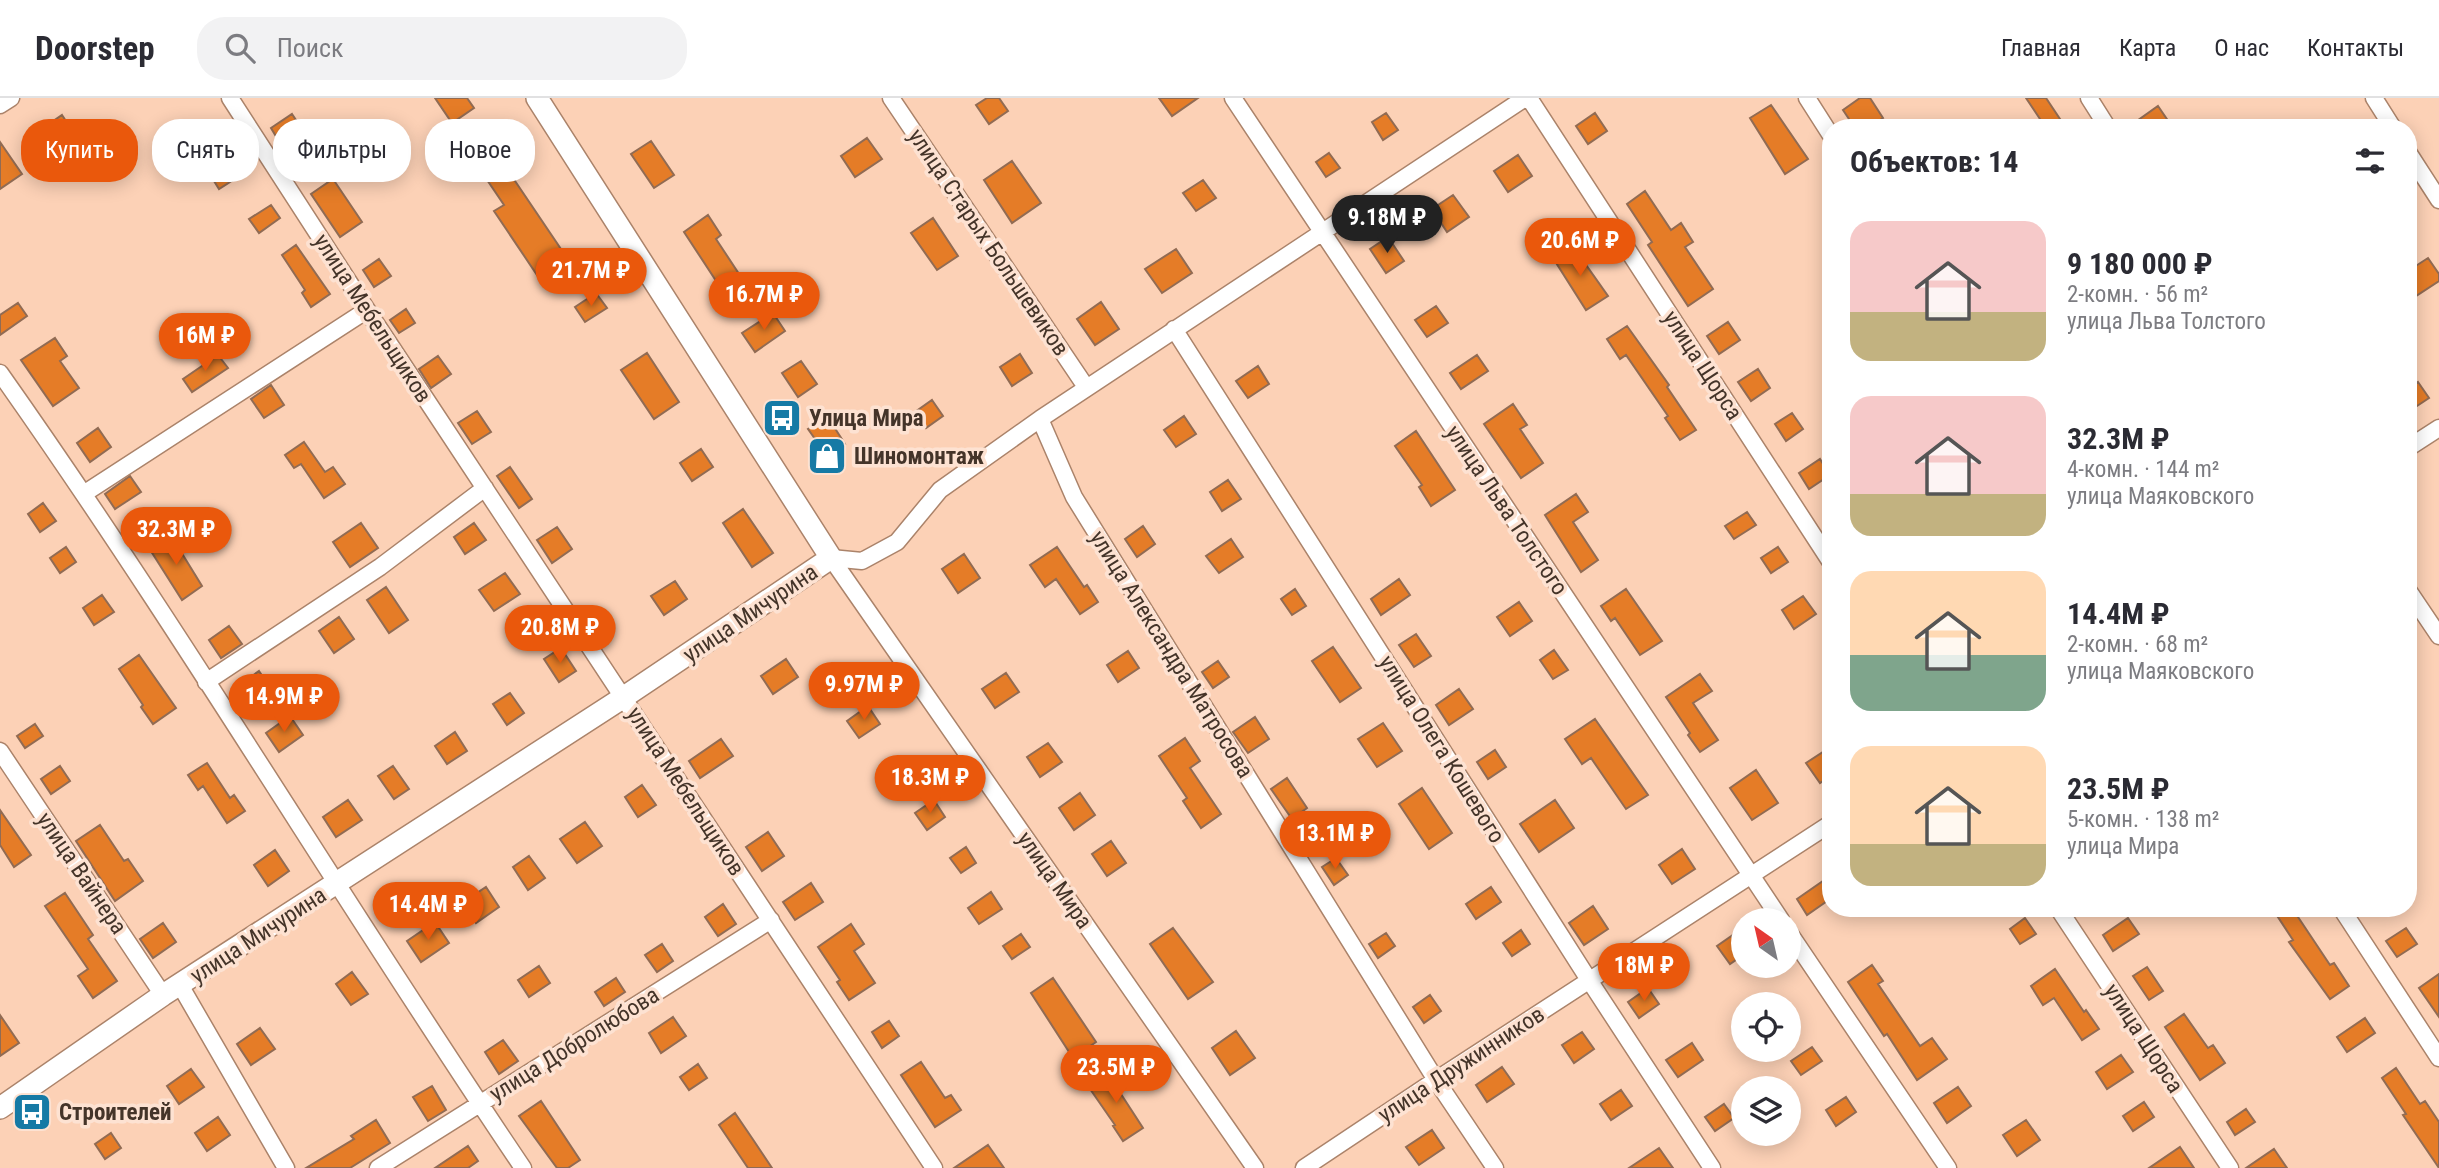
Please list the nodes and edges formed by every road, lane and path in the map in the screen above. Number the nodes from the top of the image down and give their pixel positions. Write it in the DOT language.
graph roads {
  1 [pos="11,98"];
  2 [pos="230,98"];
  3 [pos="537,98"];
  4 [pos="891,98"];
  5 [pos="1233,98"];
  6 [pos="1527,98"];
  7 [pos="1807,98"];
  8 [pos="2089,98"];
  9 [pos="2374,98"];
  10 [pos="0,105"];
  11 [pos="2102,119"];
  12 [pos="2387,119"];
  13 [pos="1822,121"];
  14 [pos="2417,166"];
  15 [pos="2439,200"];
  16 [pos="1323,233"];
  17 [pos="367,310"];
  18 [pos="1174,329"];
  19 [pos="0,373"];
  20 [pos="1086,387"];
  21 [pos="1040,419"];
  22 [pos="2439,428"];
  23 [pos="2417,442"];
  24 [pos="485,488"];
  25 [pos="85,493"];
  26 [pos="1822,549"];
  27 [pos="831,558"];
  28 [pos="2417,603"];
  29 [pos="2439,636"];
  30 [pos="206,682"];
  31 [pos="624,697"];
  32 [pos="0,751"];
  33 [pos="1822,829"];
  34 [pos="1751,876"];
  35 [pos="336,885"];
  36 [pos="1773,908"];
  37 [pos="2064,917"];
  38 [pos="2348,917"];
  39 [pos="771,920"];
  40 [pos="1801,950"];
  41 [pos="1589,980"];
  42 [pos="172,990"];
  43 [pos="2439,1058"];
  44 [pos="1436,1080"];
  45 [pos="479,1103"];
  46 [pos="0,1108"];
  47 [pos="286,1168"];
  48 [pos="377,1168"];
  49 [pos="523,1168"];
  50 [pos="934,1168"];
  51 [pos="1255,1168"];
  52 [pos="1304,1168"];
  53 [pos="1495,1168"];
  54 [pos="1712,1168"];
  55 [pos="1948,1168"];
  56 [pos="2230,1168"];
  1 -- 10 [label="street"];
  2 -- 17 [label="street, улица Мебельщиков"];
  3 -- 27 [label="street, улица Мира"];
  4 -- 20 [label="street, улица Старых Большевиков"];
  5 -- 16 [label="street, улица Льва Толстого"];
  6 -- 16 [label="street, улица Мичурина"];
  6 -- 26 [label="street, улица Щорса"];
  7 -- 13 [label="street"];
  8 -- 11 [label="street"];
  9 -- 12 [label="street"];
  14 -- 15 [label="street"];
  16 -- 18 [label="street, улица Мичурина"];
  16 -- 34 [label="street, улица Льва Толстого"];
  17 -- 24 [label="street, улица Мебельщиков"];
  17 -- 25 [label="street"];
  18 -- 20 [label="street, улица Мичурина"];
  18 -- 41 [label="street, улица Олега Кошевого"];
  19 -- 25 [label="street"];
  20 -- 21 [label="street, улица Мичурина"];
  21 -- 27 [label="street, улица Мичурина"];
  21 -- 44 [label="street, улица Александра Матросова"];
  22 -- 23 [label="street"];
  24 -- 30 [label="street"];
  24 -- 31 [label="street, улица Мебельщиков"];
  25 -- 30 [label="street"];
  27 -- 31 [label="street, улица Мичурина"];
  27 -- 51 [label="street, улица Мира"];
  28 -- 29 [label="street"];
  30 -- 35 [label="street"];
  31 -- 35 [label="street, улица Мичурина"];
  31 -- 39 [label="street, улица Мебельщиков"];
  32 -- 42 [label="street, улица Вайнера"];
  33 -- 34 [label="street, улица Дружинников"];
  34 -- 36 [label="street, улица Льва Толстого"];
  34 -- 41 [label="street, улица Дружинников"];
  35 -- 42 [label="street, улица Мичурина"];
  35 -- 45 [label="street"];
  37 -- 56 [label="street, улица Щорса"];
  38 -- 43 [label="street"];
  39 -- 45 [label="street, улица Добролюбова"];
  39 -- 50 [label="street, улица Мебельщиков"];
  40 -- 55 [label="street"];
  41 -- 44 [label="street, улица Дружинников"];
  41 -- 54 [label="street, улица Олега Кошевого"];
  42 -- 46 [label="street, улица Мичурина"];
  42 -- 47 [label="street, улица Вайнера"];
  44 -- 52 [label="street, улица Дружинников"];
  44 -- 53 [label="street, улица Александра Матросова"];
  45 -- 48 [label="street, улица Добролюбова"];
  45 -- 49 [label="street"];
}
